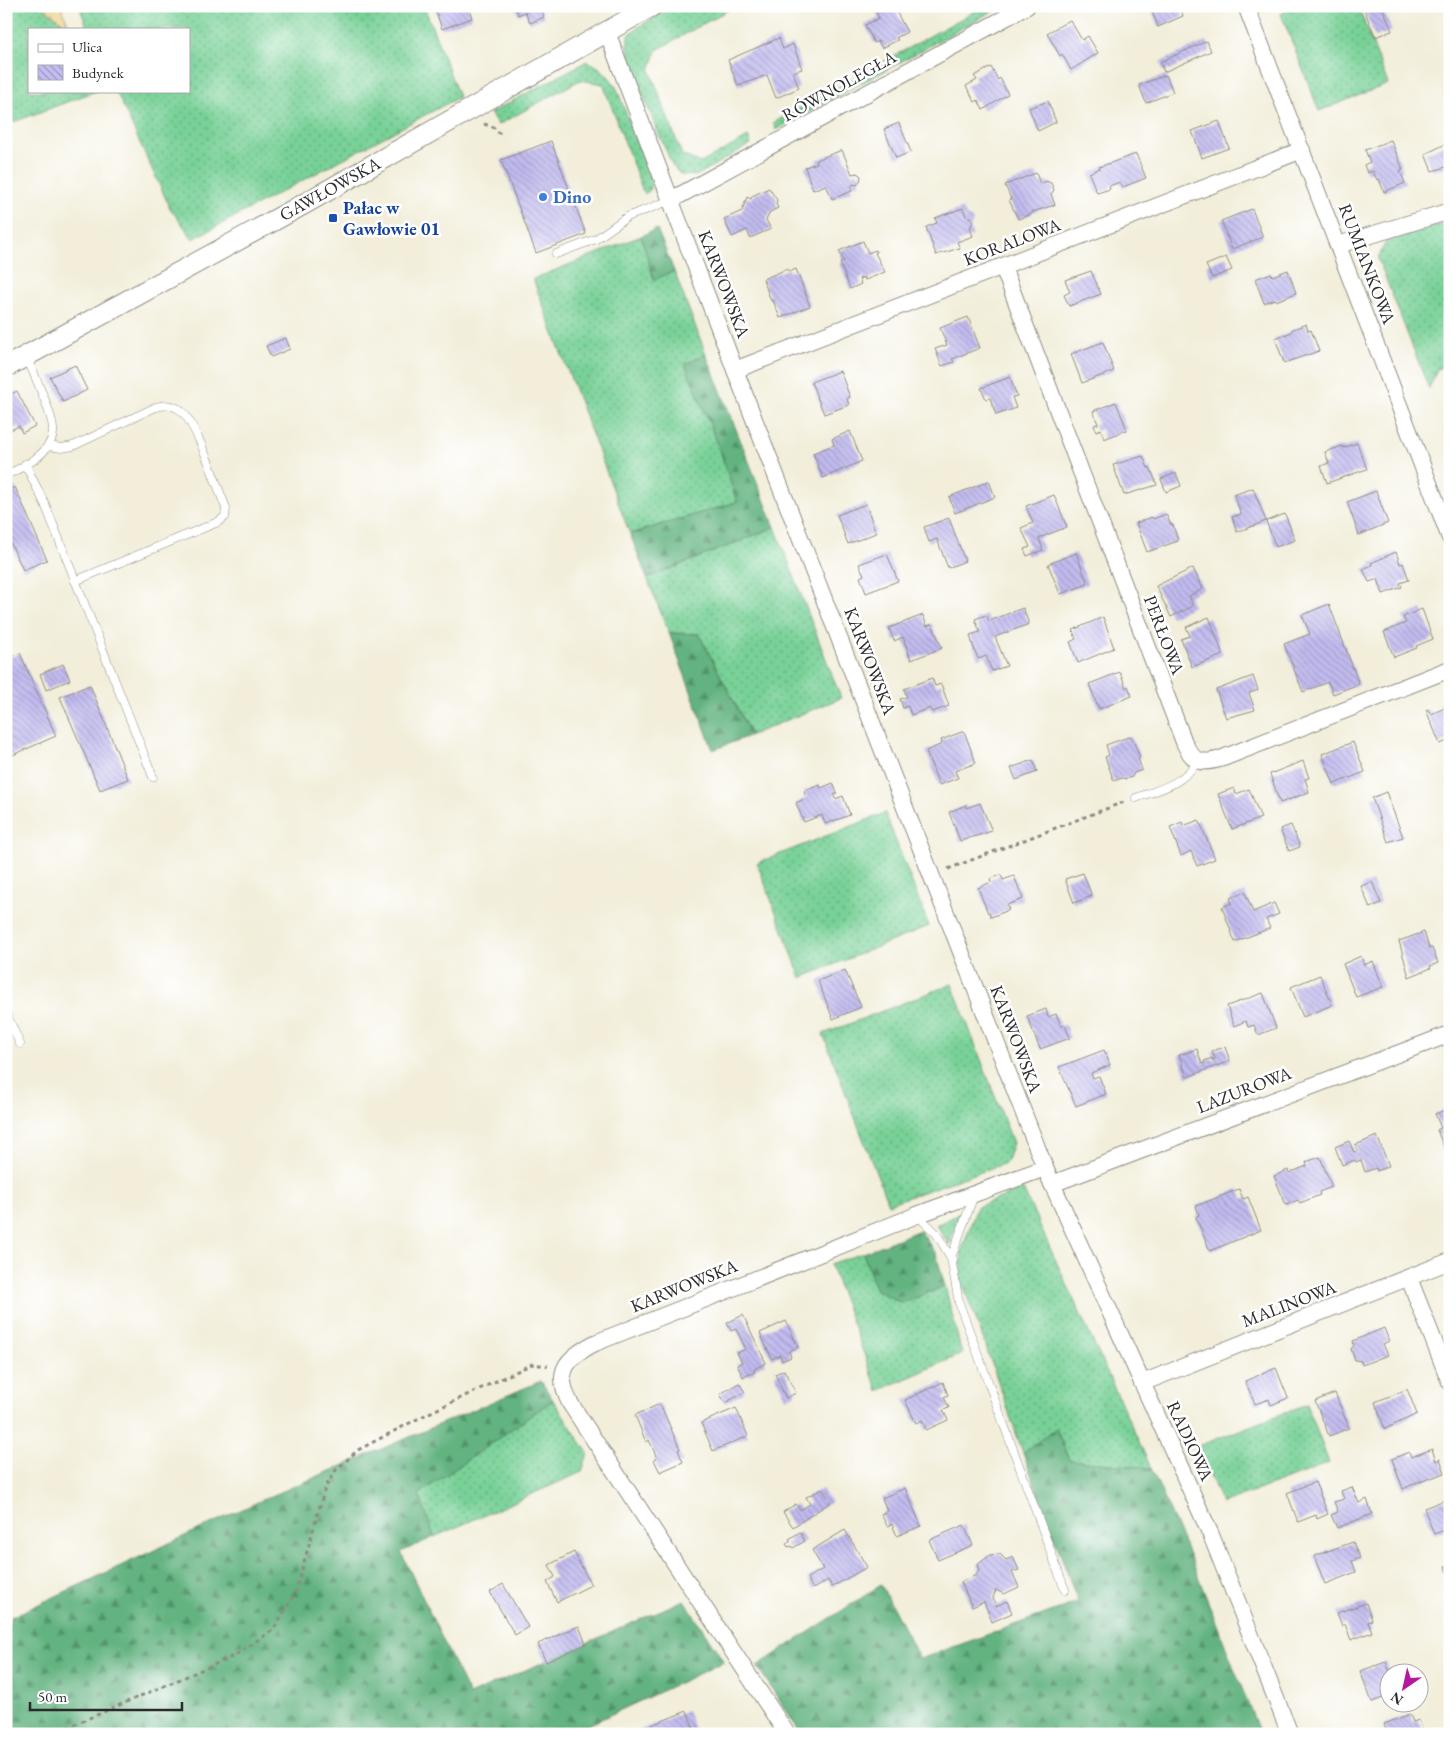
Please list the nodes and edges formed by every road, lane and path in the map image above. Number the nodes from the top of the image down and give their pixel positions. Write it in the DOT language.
graph roads {
  1 [pos="652,6"];
  2 [pos="1027,6"];
  3 [pos="1246,6"];
  4 [pos="607,32"];
  5 [pos="483,124"];
  6 [pos="500,134"];
  7 [pos="1302,150"];
  8 [pos="671,200"];
  9 [pos="1450,211"];
  10 [pos="1338,245"];
  11 [pos="556,254"];
  12 [pos="1003,267"];
  13 [pos="26,356"];
  14 [pos="6,367"];
  15 [pos="736,370"];
  16 [pos="48,446"];
  17 [pos="25,464"];
  18 [pos="6,475"];
  19 [pos="1450,538"];
  20 [pos="75,581"];
  21 [pos="1450,669"];
  22 [pos="1198,761"];
  23 [pos="153,776"];
  24 [pos="1136,798"];
  25 [pos="931,875"];
  26 [pos="6,1013"];
  27 [pos="1450,1034"];
  28 [pos="20,1044"];
  29 [pos="1045,1168"];
  30 [pos="1052,1184"];
  31 [pos="974,1195"];
  32 [pos="917,1215"];
  33 [pos="951,1258"];
  34 [pos="1450,1262"];
  35 [pos="1409,1278"];
  36 [pos="564,1369"];
  37 [pos="1450,1382"];
  38 [pos="1142,1383"];
  39 [pos="1066,1590"];
  40 [pos="52,1734"];
  41 [pos="787,1734"];
  42 [pos="1290,1734"];
  1 -- 4 [label="street, GAWŁOWSKA"];
  2 -- 8 [label="street, RÓWNOLEGŁA"];
  3 -- 7 [label="street, RUMIANKOWA"];
  4 -- 8 [label="street, KARWOWSKA"];
  4 -- 13 [label="street, GAWŁOWSKA"];
  5 -- 6 [label="path"];
  7 -- 10 [label="street, RUMIANKOWA"];
  7 -- 12 [label="street, KORALOWA"];
  8 -- 11 [label="lane"];
  8 -- 15 [label="street, KARWOWSKA"];
  9 -- 10 [label="street"];
  10 -- 19 [label="street, RUMIANKOWA"];
  12 -- 15 [label="street, KORALOWA"];
  12 -- 22 [label="street, PERŁOWA"];
  13 -- 14 [label="street, GAWŁOWSKA"];
  13 -- 16 [label="lane"];
  15 -- 25 [label="street, KARWOWSKA"];
  16 -- 17 [label="lane"];
  16 -- 20 [label="lane"];
  17 -- 18 [label="lane"];
  17 -- 20 [label="lane"];
  20 -- 23 [label="lane"];
  21 -- 22 [label="street"];
  22 -- 24 [label="lane"];
  24 -- 25 [label="path"];
  25 -- 29 [label="street, KARWOWSKA"];
  26 -- 28 [label="lane"];
  27 -- 30 [label="street, LAZUROWA"];
  29 -- 30 [label="street, RADIOWA"];
  29 -- 31 [label="street, KARWOWSKA"];
  30 -- 38 [label="street, RADIOWA"];
  31 -- 32 [label="street, KARWOWSKA"];
  31 -- 33 [label="lane"];
  32 -- 33 [label="lane"];
  32 -- 36 [label="street, KARWOWSKA"];
  33 -- 39 [label="lane"];
  34 -- 35 [label="street, MALINOWA"];
  35 -- 37 [label="street"];
  35 -- 38 [label="street, MALINOWA"];
  36 -- 40 [label="path"];
  36 -- 41 [label="street"];
  38 -- 42 [label="street, RADIOWA"];
}
